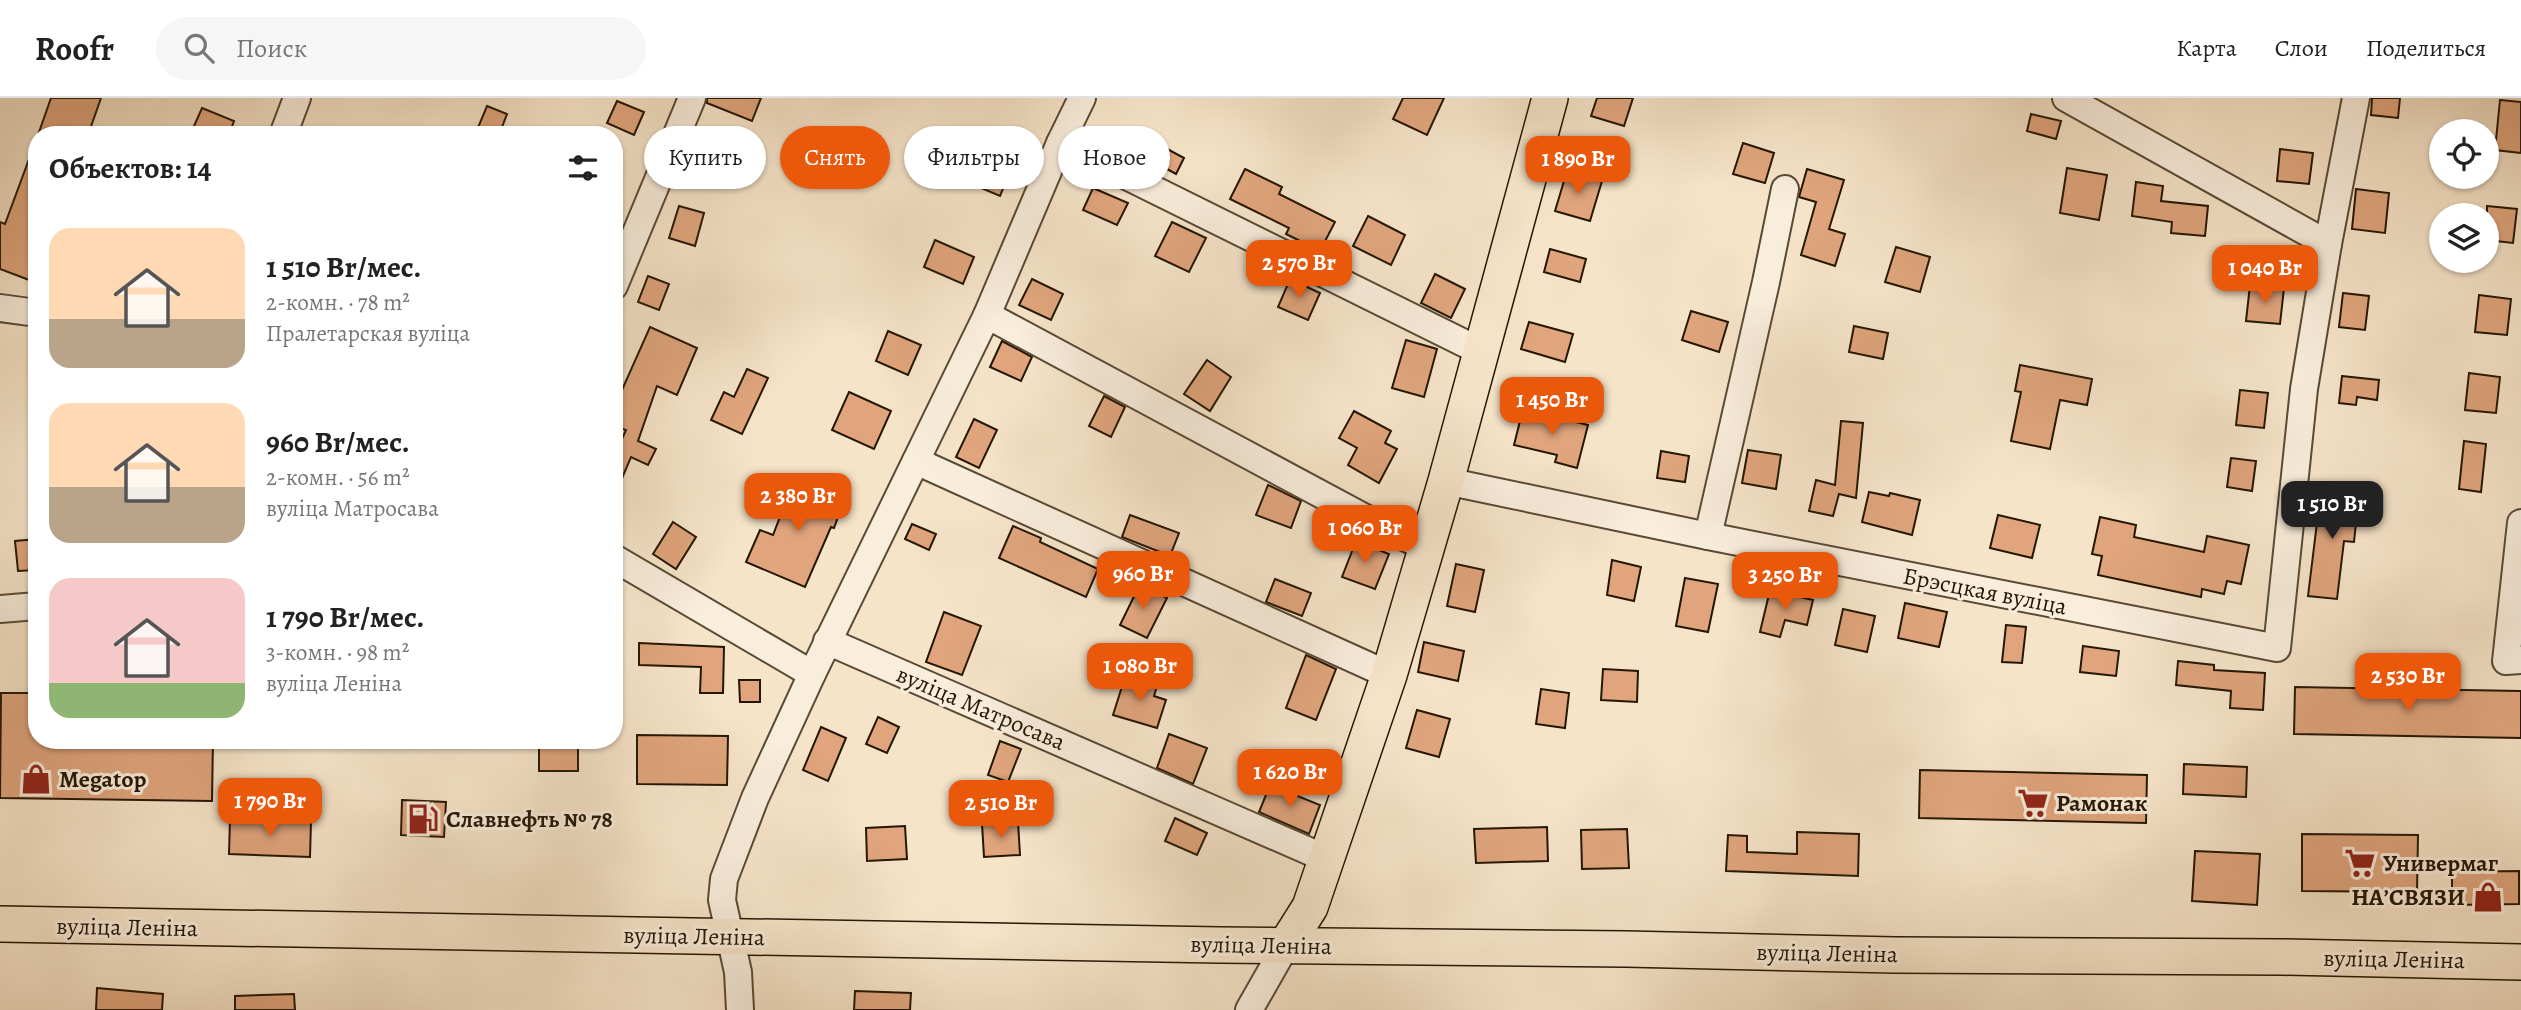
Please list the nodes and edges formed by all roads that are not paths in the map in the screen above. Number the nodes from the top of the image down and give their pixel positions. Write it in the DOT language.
graph roads {
  1 [pos="297,98"];
  2 [pos="692,98"];
  3 [pos="1082,98"];
  4 [pos="1550,98"];
  5 [pos="2066,98"];
  6 [pos="2356,98"];
  7 [pos="286,126"];
  8 [pos="1068,126"];
  9 [pos="1058,148"];
  10 [pos="1153,189"];
  11 [pos="1785,189"];
  12 [pos="2328,244"];
  13 [pos="623,264"];
  14 [pos="0,308"];
  15 [pos="28,312"];
  16 [pos="987,315"];
  17 [pos="1482,352"];
  18 [pos="916,461"];
  19 [pos="1446,481"];
  20 [pos="2521,523"];
  21 [pos="1708,536"];
  22 [pos="1426,547"];
  23 [pos="623,563"];
  24 [pos="28,607"];
  25 [pos="0,609"];
  26 [pos="827,641"];
  27 [pos="2521,660"];
  28 [pos="812,674"];
  29 [pos="1389,675"];
  30 [pos="1327,859"];
  31 [pos="0,925"];
  32 [pos="730,936"];
  33 [pos="1286,945"];
  34 [pos="2521,962"];
  35 [pos="740,1010"];
  36 [pos="1249,1010"];
  1 -- 7 [label="street"];
  2 -- 13 [label="street"];
  3 -- 8 [label="street"];
  4 -- 17 [label="main road"];
  5 -- 12 [label="street"];
  6 -- 12 [label="street"];
  9 -- 16 [label="street"];
  10 -- 17 [label="street"];
  11 -- 21 [label="street"];
  12 -- 21 [label="street, Брэсцкая вуліца"];
  14 -- 15 [label="street"];
  16 -- 18 [label="street"];
  16 -- 22 [label="street"];
  17 -- 19 [label="main road"];
  18 -- 26 [label="street"];
  18 -- 29 [label="street"];
  19 -- 21 [label="street, Брэсцкая вуліца"];
  19 -- 22 [label="main road"];
  20 -- 27 [label="street"];
  22 -- 29 [label="main road"];
  23 -- 28 [label="street"];
  24 -- 25 [label="street"];
  26 -- 28 [label="street"];
  26 -- 30 [label="street, вуліца Матросава"];
  28 -- 32 [label="street"];
  29 -- 30 [label="main road"];
  30 -- 33 [label="main road"];
  31 -- 32 [label="main road, вуліца Леніна"];
  32 -- 33 [label="main road, вуліца Леніна"];
  32 -- 35 [label="street"];
  33 -- 34 [label="main road, вуліца Леніна"];
  33 -- 36 [label="street"];
}
